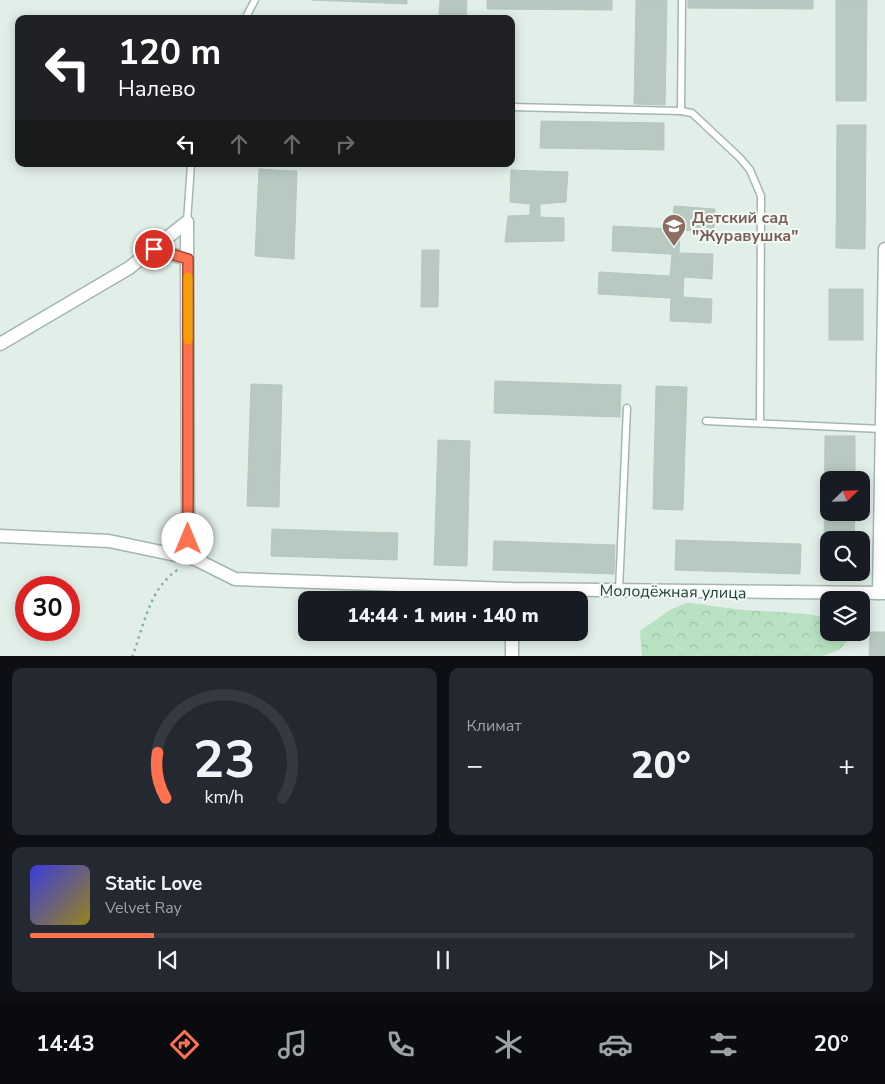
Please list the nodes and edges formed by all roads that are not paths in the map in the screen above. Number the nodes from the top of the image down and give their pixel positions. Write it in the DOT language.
graph roads {
  1 [pos="255,0"];
  2 [pos="682,0"];
  3 [pos="247,15"];
  4 [pos="515,107"];
  5 [pos="681,110"];
  6 [pos="191,167"];
  7 [pos="187,222"];
  8 [pos="154,249"];
  9 [pos="885,249"];
  10 [pos="188,259"];
  11 [pos="0,344"];
  12 [pos="627,408"];
  13 [pos="706,421"];
  14 [pos="760,423"];
  15 [pos="882,429"];
  16 [pos="0,536"];
  17 [pos="195,559"];
  18 [pos="620,590"];
  19 [pos="457,591"];
  20 [pos="588,591"];
  21 [pos="882,593"];
  22 [pos="512,641"];
  23 [pos="512,656"];
  1 -- 3 [label="lane"];
  2 -- 5 [label="lane"];
  4 -- 5 [label="lane"];
  5 -- 14 [label="lane"];
  6 -- 7 [label="lane"];
  7 -- 8 [label="street"];
  7 -- 10 [label="street"];
  8 -- 10 [label="street"];
  8 -- 11 [label="street"];
  9 -- 15 [label="street"];
  10 -- 17 [label="street"];
  12 -- 18 [label="lane"];
  13 -- 14 [label="lane"];
  14 -- 15 [label="lane"];
  15 -- 21 [label="street"];
  16 -- 17 [label="street, Молодёжная улица"];
  17 -- 19 [label="street, Молодёжная улица"];
  18 -- 20 [label="street, Молодёжная улица"];
  18 -- 21 [label="street, Молодёжная улица"];
  22 -- 23 [label="street"];
}
